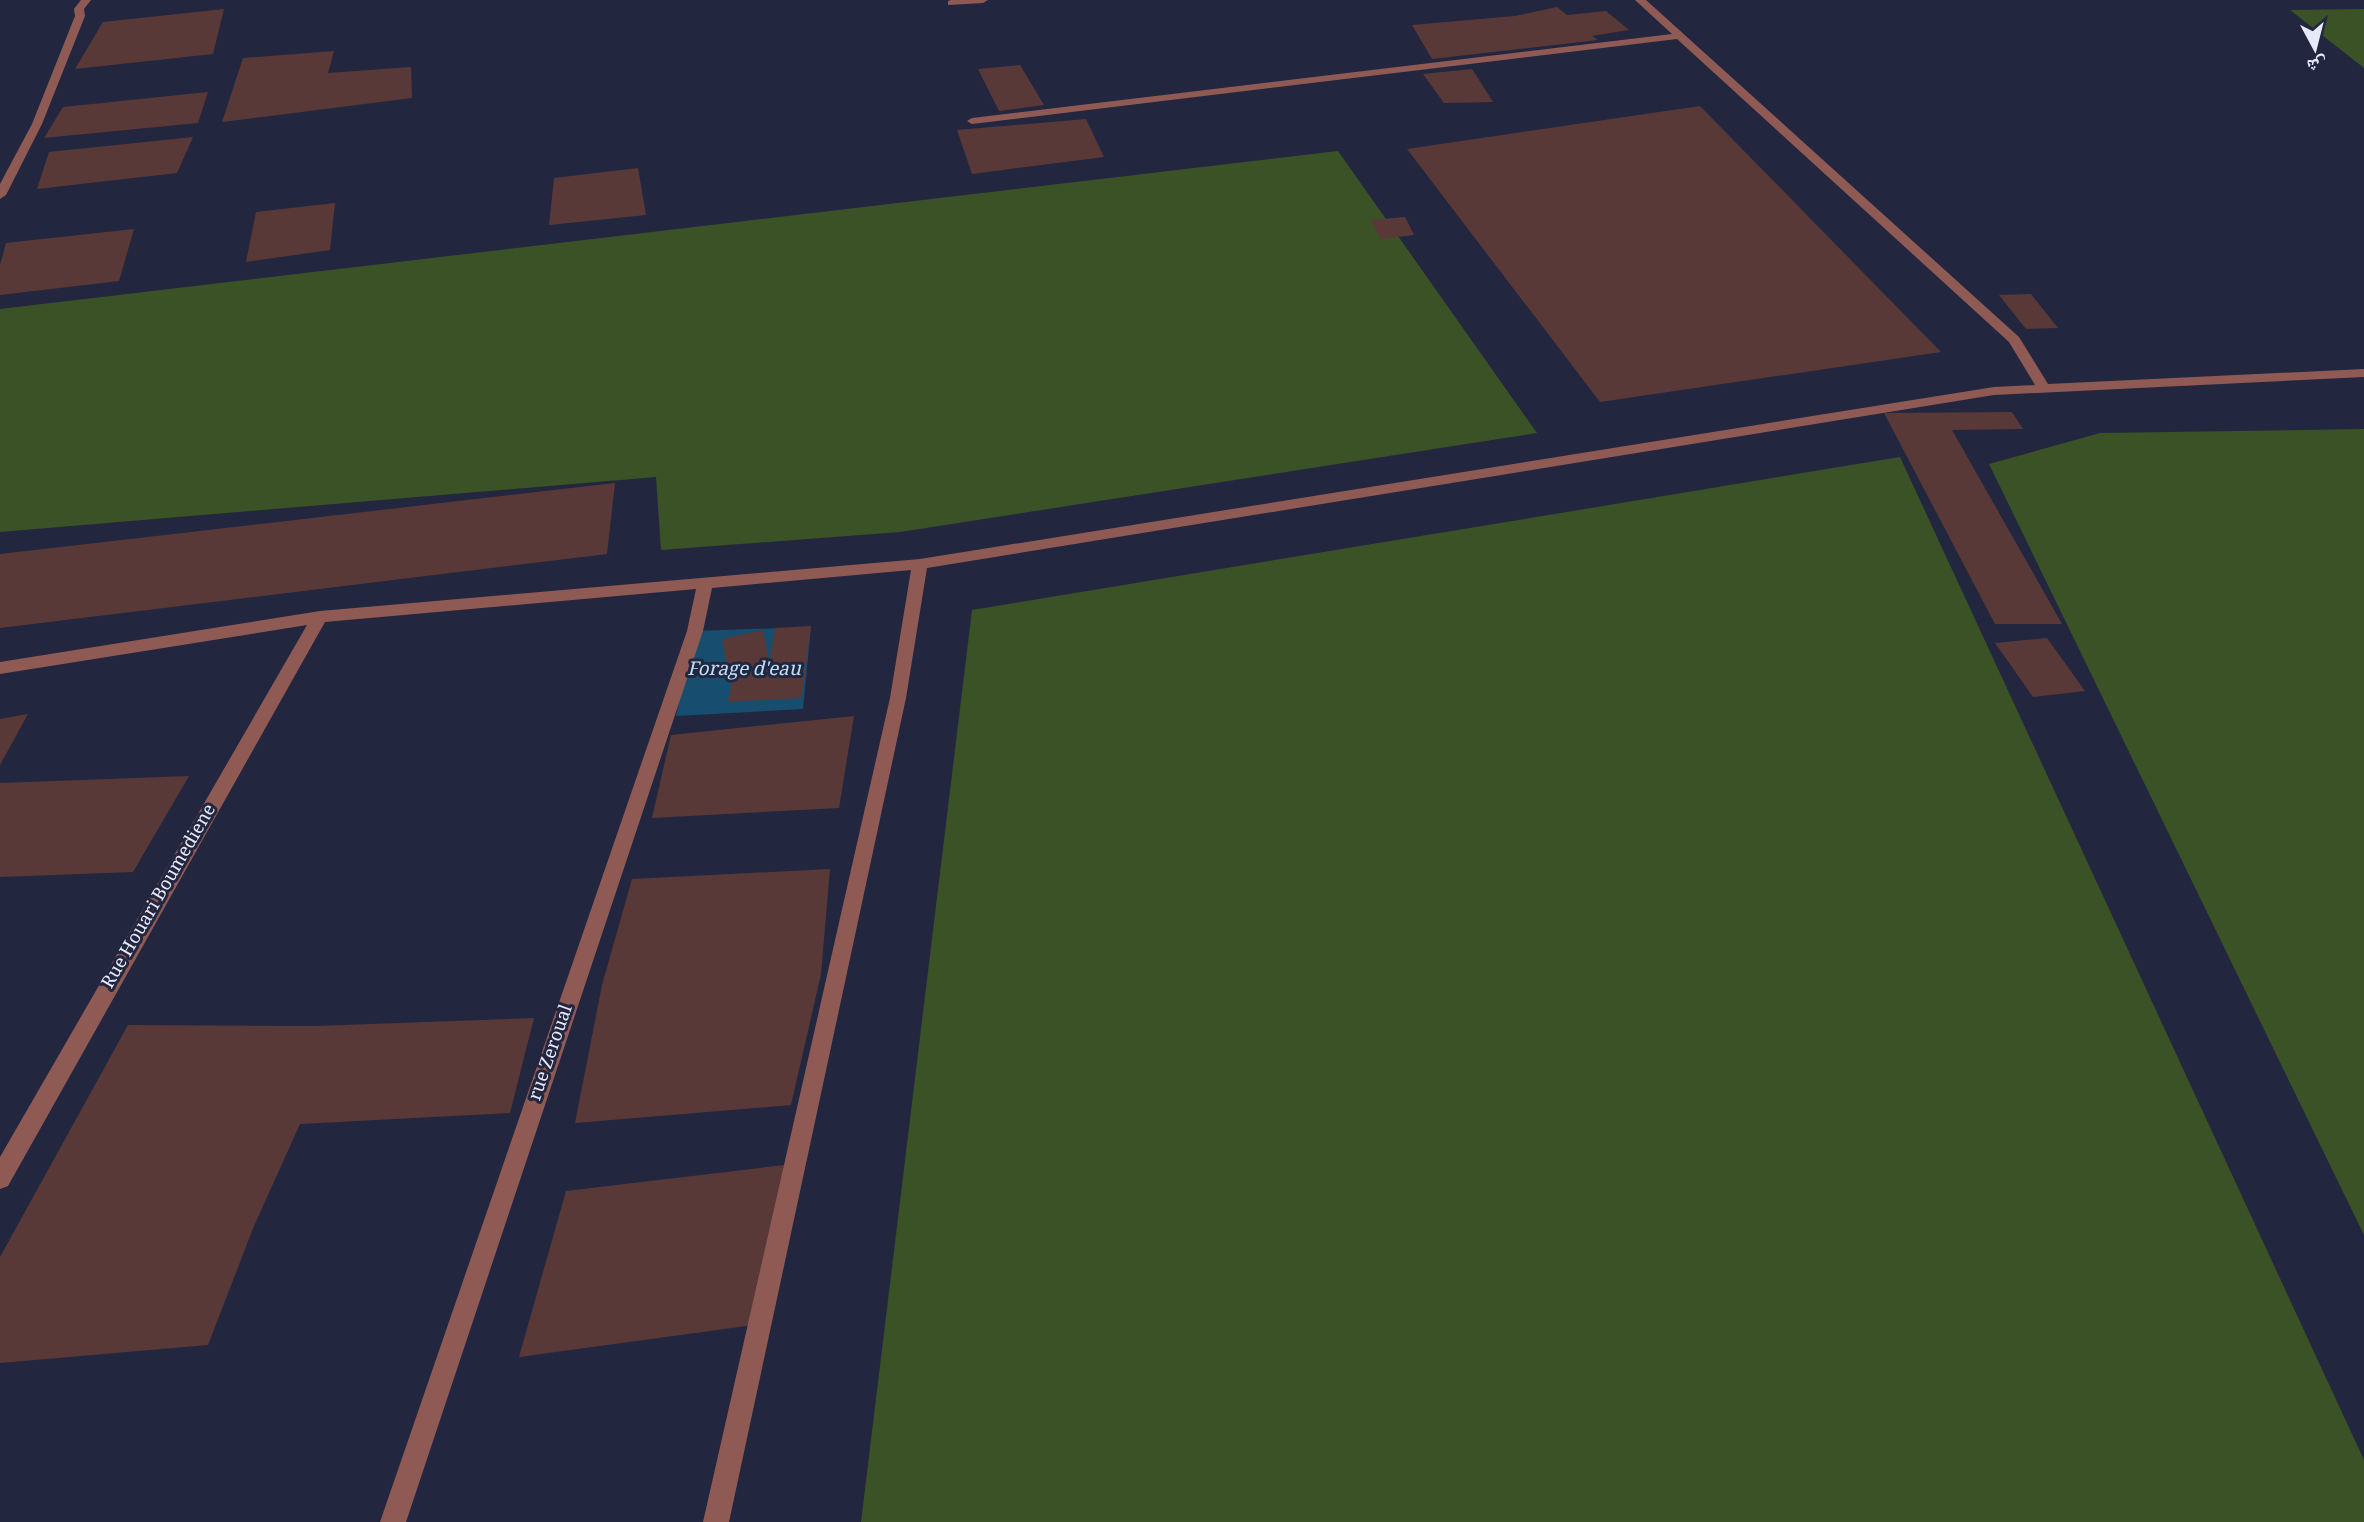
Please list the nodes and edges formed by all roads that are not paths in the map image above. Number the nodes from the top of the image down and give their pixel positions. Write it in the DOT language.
graph roads {
  1 [pos="86,0"];
  2 [pos="983,0"];
  3 [pos="1640,0"];
  4 [pos="951,3"];
  5 [pos="1679,36"];
  6 [pos="972,121"];
  7 [pos="0,195"];
  8 [pos="2364,373"];
  9 [pos="2044,389"];
  10 [pos="920,564"];
  11 [pos="705,582"];
  12 [pos="320,617"];
  13 [pos="0,668"];
  14 [pos="0,1178"];
  15 [pos="393,1522"];
  16 [pos="716,1522"];
  1 -- 7 [label="street"];
  2 -- 4 [label="street"];
  3 -- 5 [label="street"];
  5 -- 6 [label="street"];
  5 -- 9 [label="street"];
  8 -- 9 [label="street"];
  9 -- 10 [label="street"];
  10 -- 11 [label="street"];
  10 -- 16 [label="street"];
  11 -- 12 [label="street"];
  11 -- 15 [label="street, rue Zeroual"];
  12 -- 13 [label="street"];
  12 -- 14 [label="street, Rue Houari Boumediene"];
}
